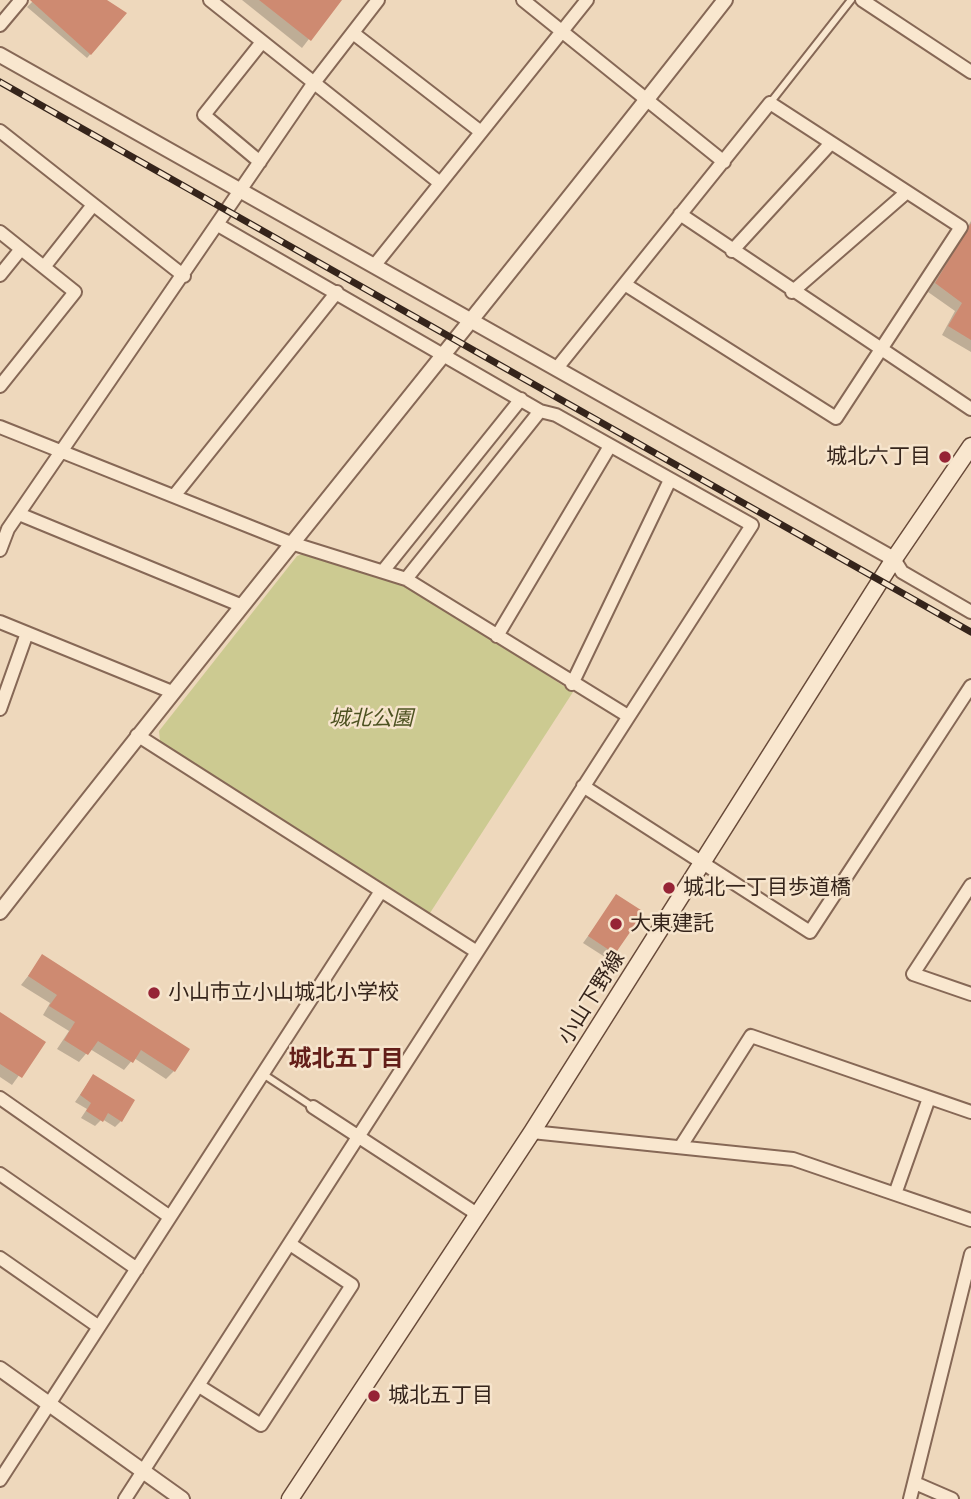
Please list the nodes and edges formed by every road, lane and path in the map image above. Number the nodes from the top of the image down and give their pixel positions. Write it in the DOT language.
graph roads {
  1 [pos="21,0"];
  2 [pos="210,0"];
  3 [pos="378,0"];
  4 [pos="523,0"];
  5 [pos="587,0"];
  6 [pos="725,0"];
  7 [pos="852,0"];
  8 [pos="862,0"];
  9 [pos="0,25"];
  10 [pos="562,32"];
  11 [pos="353,33"];
  12 [pos="262,42"];
  13 [pos="0,55"];
  14 [pos="971,72"];
  15 [pos="313,84"];
  16 [pos="645,102"];
  17 [pos="770,103"];
  18 [pos="0,131"];
  19 [pos="481,132"];
  20 [pos="831,143"];
  21 [pos="260,162"];
  22 [pos="724,162"];
  23 [pos="440,183"];
  24 [pos="239,192"];
  25 [pos="907,192"];
  26 [pos="93,205"];
  27 [pos="680,214"];
  28 [pos="218,225"];
  29 [pos="0,232"];
  30 [pos="21,249"];
  31 [pos="732,251"];
  32 [pos="374,266"];
  33 [pos="44,267"];
  34 [pos="0,275"];
  35 [pos="184,276"];
  36 [pos="626,285"];
  37 [pos="337,292"];
  38 [pos="792,292"];
  39 [pos="472,320"];
  40 [pos="880,349"];
  41 [pos="445,354"];
  42 [pos="557,368"];
  43 [pos="0,386"];
  44 [pos="521,399"];
  45 [pos="971,408"];
  46 [pos="540,411"];
  47 [pos="0,427"];
  48 [pos="610,446"];
  49 [pos="971,446"];
  50 [pos="61,451"];
  51 [pos="670,480"];
  52 [pos="174,496"];
  53 [pos="19,514"];
  54 [pos="4,528"];
  55 [pos="291,543"];
  56 [pos="0,550"];
  57 [pos="894,559"];
  58 [pos="383,571"];
  59 [pos="406,579"];
  60 [pos="240,605"];
  61 [pos="971,612"];
  62 [pos="0,622"];
  63 [pos="27,633"];
  64 [pos="497,636"];
  65 [pos="572,684"];
  66 [pos="971,686"];
  67 [pos="172,692"];
  68 [pos="0,709"];
  69 [pos="628,716"];
  70 [pos="137,735"];
  71 [pos="583,786"];
  72 [pos="702,864"];
  73 [pos="971,885"];
  74 [pos="381,891"];
  75 [pos="0,912"];
  76 [pos="477,953"];
  77 [pos="971,994"];
  78 [pos="263,1074"];
  79 [pos="0,1098"];
  80 [pos="929,1098"];
  81 [pos="313,1107"];
  82 [pos="971,1112"];
  83 [pos="532,1132"];
  84 [pos="359,1136"];
  85 [pos="681,1146"];
  86 [pos="0,1174"];
  87 [pos="895,1195"];
  88 [pos="477,1214"];
  89 [pos="170,1217"];
  90 [pos="971,1220"];
  91 [pos="290,1244"];
  92 [pos="971,1254"];
  93 [pos="0,1258"];
  94 [pos="136,1269"];
  95 [pos="99,1327"];
  96 [pos="0,1369"];
  97 [pos="199,1386"];
  98 [pos="50,1404"];
  99 [pos="142,1472"];
  100 [pos="0,1480"];
  101 [pos="915,1483"];
  102 [pos="125,1499"];
  103 [pos="182,1499"];
  104 [pos="290,1499"];
  105 [pos="910,1499"];
  106 [pos="952,1499"];
  1 -- 9 [label="street"];
  2 -- 12 [label="street"];
  3 -- 11 [label="street"];
  4 -- 10 [label="street"];
  5 -- 10 [label="street"];
  6 -- 16 [label="street"];
  7 -- 17 [label="lane"];
  8 -- 14 [label="street"];
  10 -- 16 [label="street"];
  10 -- 19 [label="street"];
  11 -- 15 [label="street"];
  11 -- 19 [label="street"];
  12 -- 15 [label="street"];
  12 -- 21 [label="street"];
  13 -- 24 [label="street"];
  15 -- 21 [label="street"];
  15 -- 23 [label="street"];
  16 -- 22 [label="street"];
  16 -- 39 [label="street"];
  17 -- 20 [label="street"];
  17 -- 22 [label="street"];
  18 -- 26 [label="street"];
  19 -- 23 [label="street"];
  20 -- 25 [label="street"];
  20 -- 31 [label="street"];
  21 -- 24 [label="street"];
  22 -- 27 [label="street"];
  23 -- 32 [label="street"];
  24 -- 28 [label="street"];
  24 -- 32 [label="street"];
  25 -- 38 [label="street"];
  25 -- 40 [label="street"];
  26 -- 33 [label="street"];
  26 -- 35 [label="street"];
  27 -- 31 [label="street"];
  27 -- 36 [label="street"];
  28 -- 35 [label="street"];
  28 -- 37 [label="street"];
  29 -- 30 [label="street"];
  30 -- 33 [label="street"];
  30 -- 34 [label="street"];
  31 -- 38 [label="street"];
  32 -- 39 [label="street"];
  33 -- 43 [label="street"];
  35 -- 50 [label="street"];
  36 -- 40 [label="street"];
  36 -- 42 [label="street"];
  37 -- 41 [label="street"];
  37 -- 52 [label="street"];
  38 -- 40 [label="street"];
  39 -- 41 [label="street"];
  39 -- 42 [label="street"];
  40 -- 45 [label="street"];
  41 -- 44 [label="street"];
  41 -- 55 [label="street"];
  42 -- 57 [label="street"];
  44 -- 46 [label="street"];
  44 -- 58 [label="street"];
  46 -- 48 [label="street"];
  46 -- 59 [label="street"];
  47 -- 50 [label="street"];
  48 -- 51 [label="street"];
  48 -- 64 [label="street"];
  49 -- 57 [label="main road, 小山下野線"];
  50 -- 52 [label="street"];
  50 -- 53 [label="street"];
  51 -- 65 [label="street"];
  51 -- 69 [label="street"];
  52 -- 55 [label="street"];
  53 -- 54 [label="street"];
  53 -- 60 [label="street"];
  54 -- 56 [label="street"];
  55 -- 58 [label="street"];
  55 -- 60 [label="street"];
  57 -- 61 [label="street"];
  57 -- 72 [label="main road, 小山下野線"];
  58 -- 59 [label="street"];
  59 -- 64 [label="street"];
  60 -- 67 [label="street"];
  62 -- 63 [label="street"];
  63 -- 67 [label="street"];
  63 -- 68 [label="street"];
  64 -- 65 [label="street"];
  65 -- 69 [label="street"];
  66 -- 72 [label="street"];
  67 -- 70 [label="street"];
  69 -- 71 [label="street"];
  70 -- 74 [label="street"];
  70 -- 75 [label="street"];
  71 -- 72 [label="street"];
  71 -- 76 [label="street"];
  72 -- 83 [label="main road, 小山下野線"];
  73 -- 77 [label="street"];
  74 -- 76 [label="street"];
  74 -- 78 [label="street"];
  76 -- 84 [label="street"];
  78 -- 81 [label="lane"];
  78 -- 89 [label="street"];
  79 -- 89 [label="street"];
  80 -- 82 [label="street"];
  80 -- 85 [label="street"];
  80 -- 87 [label="street"];
  81 -- 84 [label="street"];
  83 -- 85 [label="street"];
  83 -- 88 [label="main road, 小山下野線"];
  84 -- 88 [label="street"];
  84 -- 91 [label="street"];
  85 -- 87 [label="street"];
  86 -- 94 [label="street"];
  87 -- 90 [label="street"];
  88 -- 104 [label="main road, 小山下野線"];
  89 -- 94 [label="street"];
  91 -- 97 [label="street"];
  91 -- 97 [label="street"];
  92 -- 101 [label="street"];
  93 -- 95 [label="street"];
  94 -- 95 [label="street"];
  95 -- 98 [label="street"];
  96 -- 98 [label="street"];
  97 -- 99 [label="street"];
  98 -- 99 [label="street"];
  98 -- 100 [label="street"];
  99 -- 102 [label="street"];
  99 -- 103 [label="street"];
  101 -- 105 [label="street"];
  101 -- 106 [label="street"];
}
